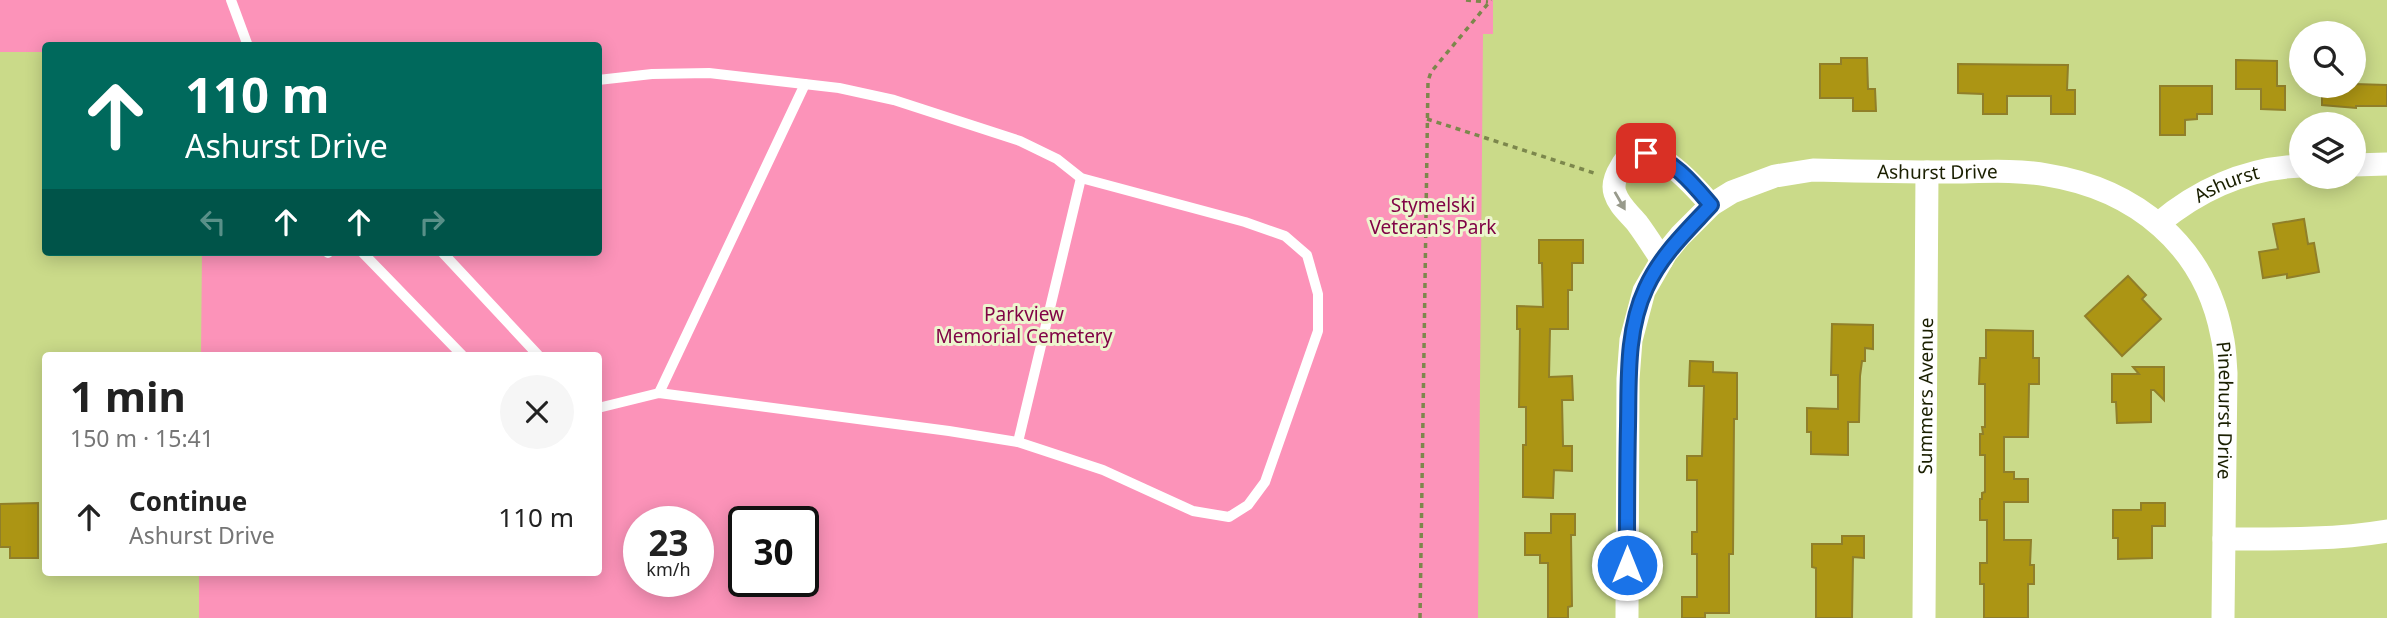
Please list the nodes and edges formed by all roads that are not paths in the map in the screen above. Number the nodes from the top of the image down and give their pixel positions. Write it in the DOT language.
graph roads {
  1 [pos="231,0"];
  2 [pos="248,42"];
  3 [pos="602,80"];
  4 [pos="805,84"];
  5 [pos="2387,164"];
  6 [pos="2366,165"];
  7 [pos="2289,167"];
  8 [pos="1927,172"];
  9 [pos="1081,178"];
  10 [pos="1711,205"];
  11 [pos="2160,223"];
  12 [pos="366,256"];
  13 [pos="446,256"];
  14 [pos="1662,260"];
  15 [pos="459,352"];
  16 [pos="535,352"];
  17 [pos="659,393"];
  18 [pos="602,407"];
  19 [pos="1018,443"];
  20 [pos="2387,531"];
  21 [pos="2224,539"];
  22 [pos="1627,618"];
  23 [pos="1924,618"];
  24 [pos="2223,618"];
  1 -- 2 [label="lane"];
  3 -- 4 [label="lane"];
  4 -- 9 [label="lane"];
  4 -- 17 [label="lane"];
  5 -- 6 [label="street"];
  7 -- 11 [label="street, Ashurst"];
  8 -- 10 [label="street, Ashurst Drive"];
  8 -- 11 [label="street, Ashurst Drive"];
  8 -- 23 [label="street, Summers Avenue"];
  9 -- 19 [label="lane"];
  9 -- 19 [label="lane"];
  10 -- 14 [label="street, Ashurst Drive"];
  10 -- 14 [label="street, one-way"];
  11 -- 21 [label="street, Pinehurst Drive"];
  12 -- 15 [label="lane"];
  13 -- 16 [label="lane"];
  14 -- 22 [label="street, Ashurst Drive"];
  17 -- 18 [label="lane"];
  17 -- 19 [label="lane"];
  20 -- 21 [label="street"];
  21 -- 24 [label="street, Pinehurst Drive"];
}
